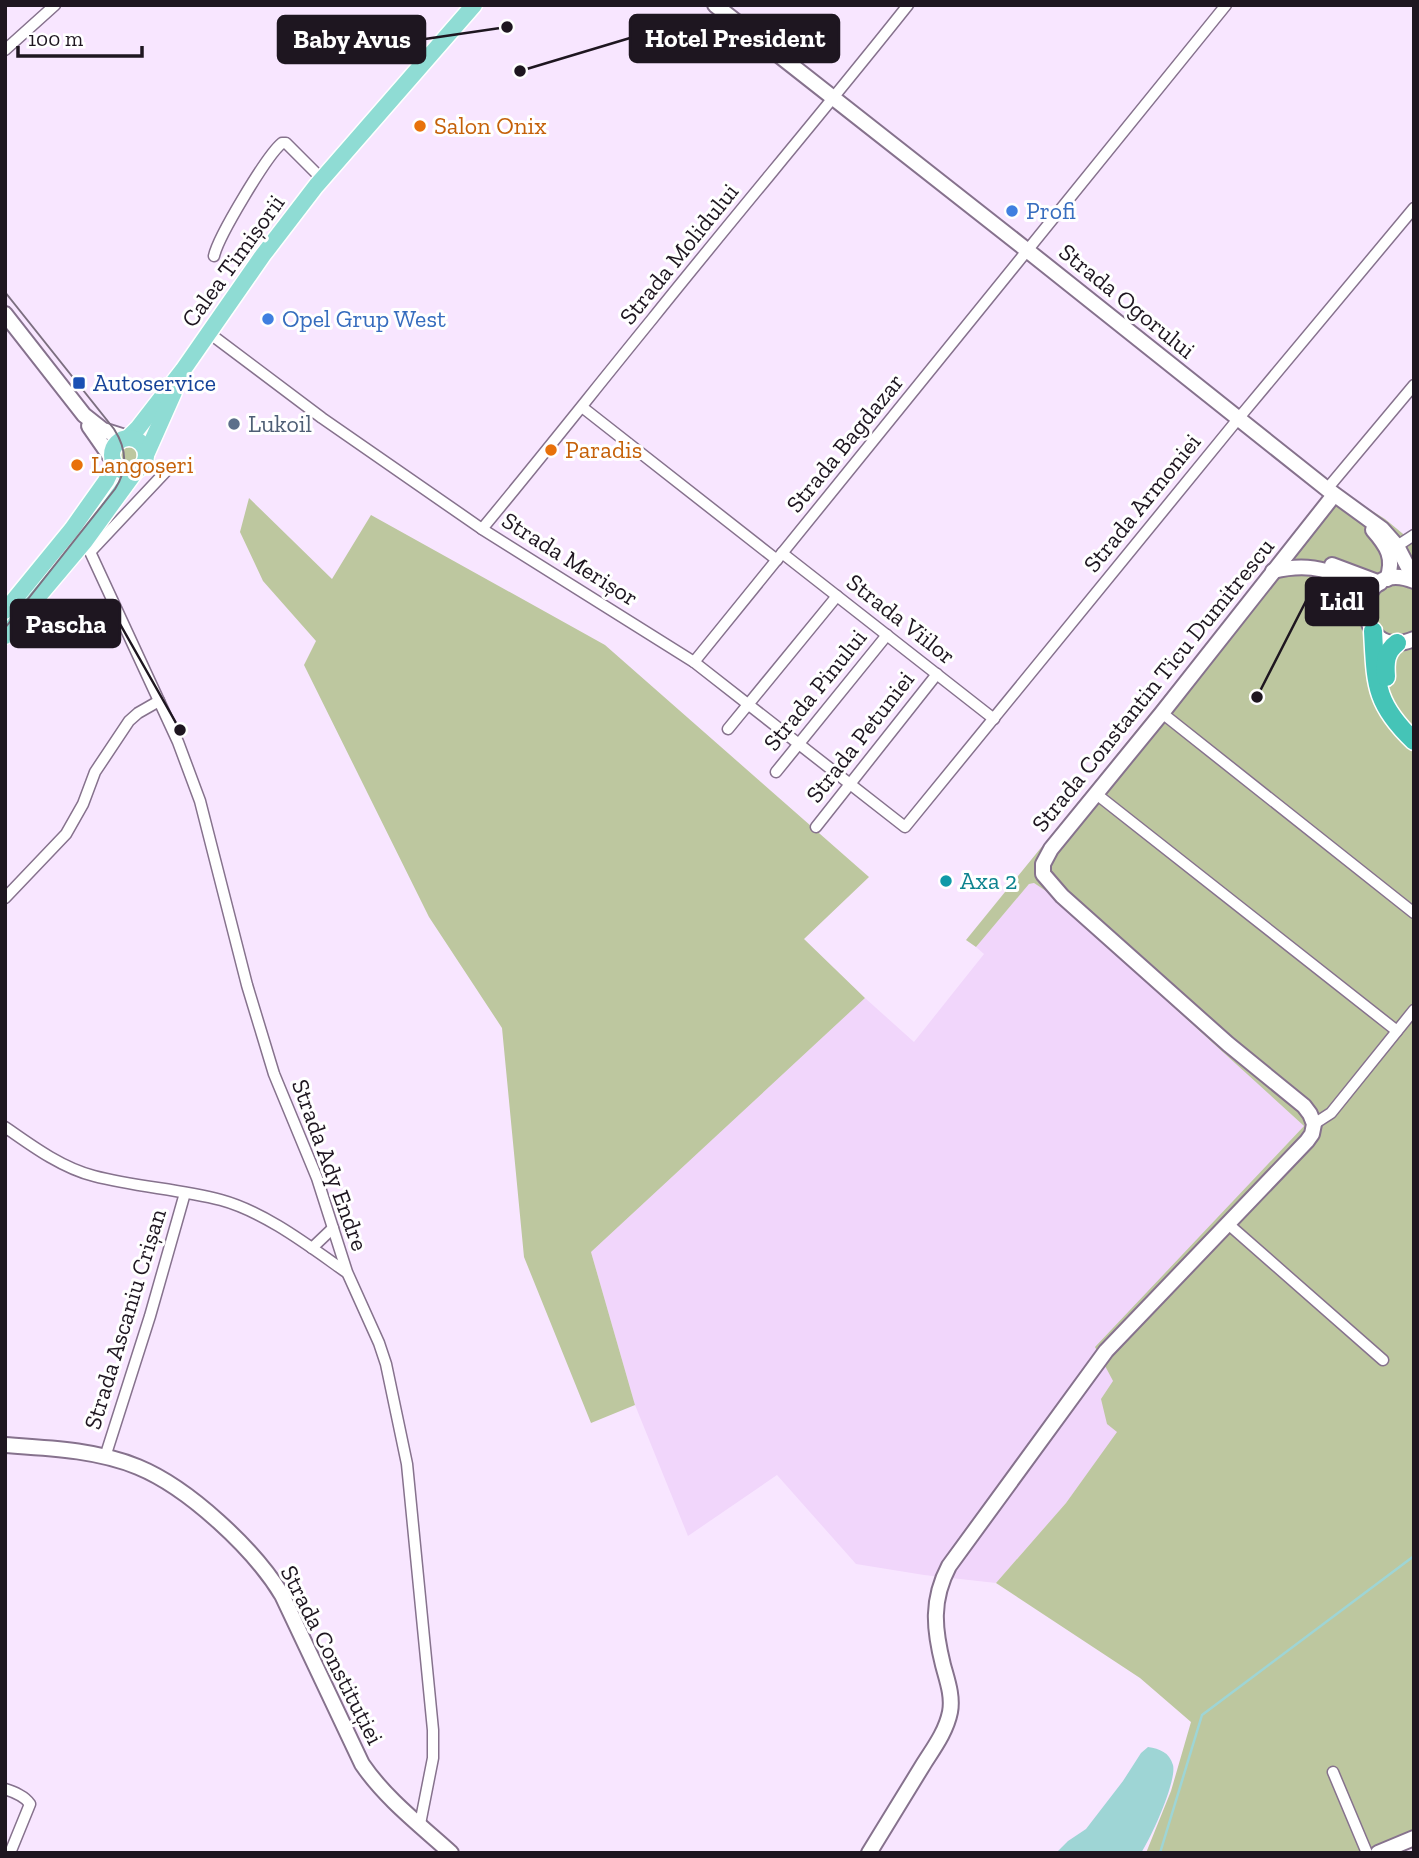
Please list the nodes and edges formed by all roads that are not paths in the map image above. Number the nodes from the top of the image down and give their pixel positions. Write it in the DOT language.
graph roads {
  1 [pos="55,5"];
  2 [pos="474,5"];
  3 [pos="715,5"];
  4 [pos="908,5"];
  5 [pos="1226,5"];
  6 [pos="5,50"];
  7 [pos="833,98"];
  8 [pos="322,179"];
  9 [pos="1414,208"];
  10 [pos="1028,251"];
  11 [pos="214,256"];
  12 [pos="5,314"];
  13 [pos="209,333"];
  14 [pos="183,370"];
  15 [pos="1414,385"];
  16 [pos="582,407"];
  17 [pos="84,415"];
  18 [pos="1238,419"];
  19 [pos="128,438"];
  20 [pos="113,461"];
  21 [pos="142,462"];
  22 [pos="170,467"];
  23 [pos="1335,492"];
  24 [pos="482,529"];
  25 [pos="1413,539"];
  26 [pos="88,546"];
  27 [pos="1397,546"];
  28 [pos="779,557"];
  29 [pos="1291,567"];
  30 [pos="1273,571"];
  31 [pos="1414,580"];
  32 [pos="1383,581"];
  33 [pos="837,596"];
  34 [pos="1367,603"];
  35 [pos="5,611"];
  36 [pos="1373,631"];
  37 [pos="887,635"];
  38 [pos="5,636"];
  39 [pos="1405,641"];
  40 [pos="694,662"];
  41 [pos="937,674"];
  42 [pos="159,701"];
  43 [pos="748,705"];
  44 [pos="1162,713"];
  45 [pos="994,719"];
  46 [pos="728,729"];
  47 [pos="1414,732"];
  48 [pos="1414,741"];
  49 [pos="799,744"];
  50 [pos="776,772"];
  51 [pos="850,783"];
  52 [pos="1095,793"];
  53 [pos="816,827"];
  54 [pos="905,827"];
  55 [pos="5,898"];
  56 [pos="1414,914"];
  57 [pos="1414,1010"];
  58 [pos="1397,1031"];
  59 [pos="1314,1124"];
  60 [pos="5,1127"];
  61 [pos="185,1193"];
  62 [pos="1227,1223"];
  63 [pos="333,1228"];
  64 [pos="312,1248"];
  65 [pos="347,1272"];
  66 [pos="1383,1360"];
  67 [pos="5,1445"];
  68 [pos="104,1457"];
  69 [pos="1332,1772"];
  70 [pos="5,1789"];
  71 [pos="419,1824"];
  72 [pos="1414,1838"];
  73 [pos="10,1853"];
  74 [pos="451,1853"];
  75 [pos="869,1853"];
  76 [pos="1367,1853"];
  77 [pos="1378,1853"];
  1 -- 6 [label="street"];
  2 -- 8 [label="main road, Calea Timișorii"];
  3 -- 7 [label="street, Strada Ogorului"];
  4 -- 7 [label="street, Strada Molidului"];
  5 -- 10 [label="street, Strada Bagdazar"];
  7 -- 10 [label="street, Strada Ogorului"];
  7 -- 16 [label="street, Strada Molidului"];
  8 -- 11 [label="street, Calea Timișorii"];
  8 -- 13 [label="main road, Calea Timișorii"];
  9 -- 18 [label="street, Strada Armoniei"];
  10 -- 18 [label="street, Strada Ogorului"];
  10 -- 28 [label="street, Strada Bagdazar"];
  12 -- 17 [label="street"];
  13 -- 14 [label="main road, Calea Timișorii"];
  13 -- 24 [label="street, Strada Merișor"];
  14 -- 19 [label="main road, Calea Timișorii"];
  14 -- 21 [label="main road, Calea Timișorii"];
  15 -- 23 [label="street"];
  16 -- 24 [label="street, Strada Molidului"];
  16 -- 28 [label="street, Strada Viilor"];
  17 -- 19 [label="street"];
  17 -- 20 [label="street"];
  18 -- 23 [label="street, Strada Ogorului"];
  18 -- 45 [label="street, Strada Armoniei"];
  19 -- 20 [label="main road"];
  19 -- 21 [label="main road"];
  20 -- 21 [label="main road"];
  20 -- 35 [label="main road"];
  21 -- 26 [label="main road, Calea Timișorii"];
  22 -- 26 [label="street"];
  23 -- 27 [label="street, Strada Ogorului"];
  23 -- 30 [label="street, Strada Constantin Ticu Dumitrescu"];
  23 -- 32 [label="street, Strada Ogorului"];
  24 -- 40 [label="street, Strada Merișor"];
  25 -- 27 [label="street"];
  26 -- 38 [label="main road, Calea Timișorii"];
  26 -- 42 [label="street, Strada Ady Endre"];
  27 -- 31 [label="street, Strada Ogorului"];
  28 -- 33 [label="street, Strada Viilor"];
  28 -- 40 [label="street, Strada Bagdazar"];
  29 -- 30 [label="street"];
  29 -- 32 [label="street"];
  29 -- 34 [label="street"];
  30 -- 44 [label="street, Strada Constantin Ticu Dumitrescu"];
  31 -- 32 [label="street"];
  32 -- 34 [label="street"];
  33 -- 37 [label="street, Strada Viilor"];
  33 -- 43 [label="street"];
  34 -- 36 [label="street"];
  36 -- 39 [label="street"];
  36 -- 48 [label="highway"];
  37 -- 41 [label="street, Strada Viilor"];
  37 -- 49 [label="street, Strada Pinului"];
  39 -- 47 [label="highway"];
  40 -- 43 [label="street, Strada Merișor"];
  41 -- 45 [label="street, Strada Viilor"];
  41 -- 51 [label="street, Strada Petuniei"];
  42 -- 55 [label="street"];
  42 -- 63 [label="street, Strada Ady Endre"];
  43 -- 46 [label="street"];
  43 -- 49 [label="street, Strada Merișor"];
  44 -- 52 [label="street, Strada Constantin Ticu Dumitrescu"];
  44 -- 56 [label="street"];
  45 -- 54 [label="street, Strada Armoniei"];
  49 -- 50 [label="street, Strada Pinului"];
  49 -- 51 [label="street, Strada Merișor"];
  51 -- 53 [label="street, Strada Petuniei"];
  51 -- 54 [label="street, Strada Merișor"];
  52 -- 58 [label="street"];
  52 -- 59 [label="street, Strada Constantin Ticu Dumitrescu"];
  57 -- 58 [label="street"];
  58 -- 59 [label="street"];
  59 -- 62 [label="street"];
  60 -- 61 [label="street"];
  61 -- 64 [label="street"];
  61 -- 68 [label="street, Strada Ascaniu Crișan"];
  62 -- 66 [label="street"];
  62 -- 75 [label="street"];
  63 -- 64 [label="street"];
  63 -- 65 [label="street, Strada Ady Endre"];
  64 -- 65 [label="street"];
  65 -- 71 [label="street, Strada Ady Endre"];
  67 -- 68 [label="street, Strada Constituției"];
  68 -- 71 [label="street, Strada Constituției"];
  69 -- 76 [label="street"];
  70 -- 73 [label="street"];
  71 -- 74 [label="street, Strada Constituției"];
  72 -- 77 [label="street"];
}
